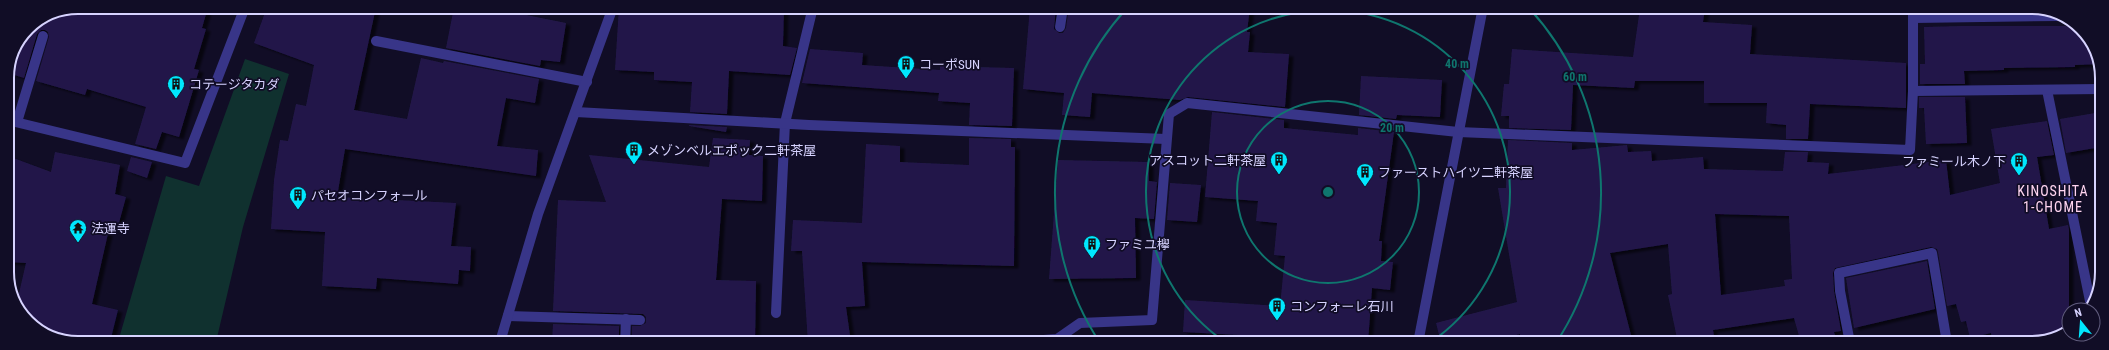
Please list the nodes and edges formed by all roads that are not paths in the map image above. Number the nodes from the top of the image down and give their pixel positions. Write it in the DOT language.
graph roads {
  1 [pos="242,14"];
  2 [pos="611,14"];
  3 [pos="810,14"];
  4 [pos="1062,14"];
  5 [pos="1482,14"];
  6 [pos="1914,14"];
  7 [pos="2046,16"];
  8 [pos="1914,18"];
  9 [pos="1060,28"];
  10 [pos="43,36"];
  11 [pos="376,41"];
  12 [pos="587,82"];
  13 [pos="2047,90"];
  14 [pos="2095,90"];
  15 [pos="1913,91"];
  16 [pos="576,112"];
  17 [pos="14,116"];
  18 [pos="14,121"];
  19 [pos="785,123"];
  20 [pos="1458,132"];
  21 [pos="1166,139"];
  22 [pos="2089,297"];
  23 [pos="776,313"];
  24 [pos="508,316"];
  25 [pos="626,319"];
  26 [pos="640,320"];
  27 [pos="502,336"];
  28 [pos="625,336"];
  29 [pos="1061,336"];
  30 [pos="1419,336"];
  31 [pos="1849,336"];
  32 [pos="1947,336"];
  1 -- 18 [label="street"];
  2 -- 12 [label="street"];
  3 -- 19 [label="street"];
  4 -- 9 [label="street"];
  5 -- 20 [label="street"];
  6 -- 8 [label="street"];
  7 -- 8 [label="street"];
  8 -- 15 [label="street"];
  10 -- 17 [label="street"];
  11 -- 12 [label="street"];
  12 -- 16 [label="street"];
  13 -- 14 [label="street"];
  13 -- 15 [label="street"];
  13 -- 22 [label="street"];
  15 -- 20 [label="street"];
  16 -- 19 [label="street"];
  16 -- 24 [label="street"];
  19 -- 21 [label="street"];
  19 -- 23 [label="street"];
  20 -- 21 [label="street"];
  20 -- 30 [label="street"];
  21 -- 29 [label="street"];
  24 -- 25 [label="street"];
  24 -- 27 [label="street"];
  25 -- 26 [label="street"];
  25 -- 28 [label="street"];
  31 -- 32 [label="street"];
}
